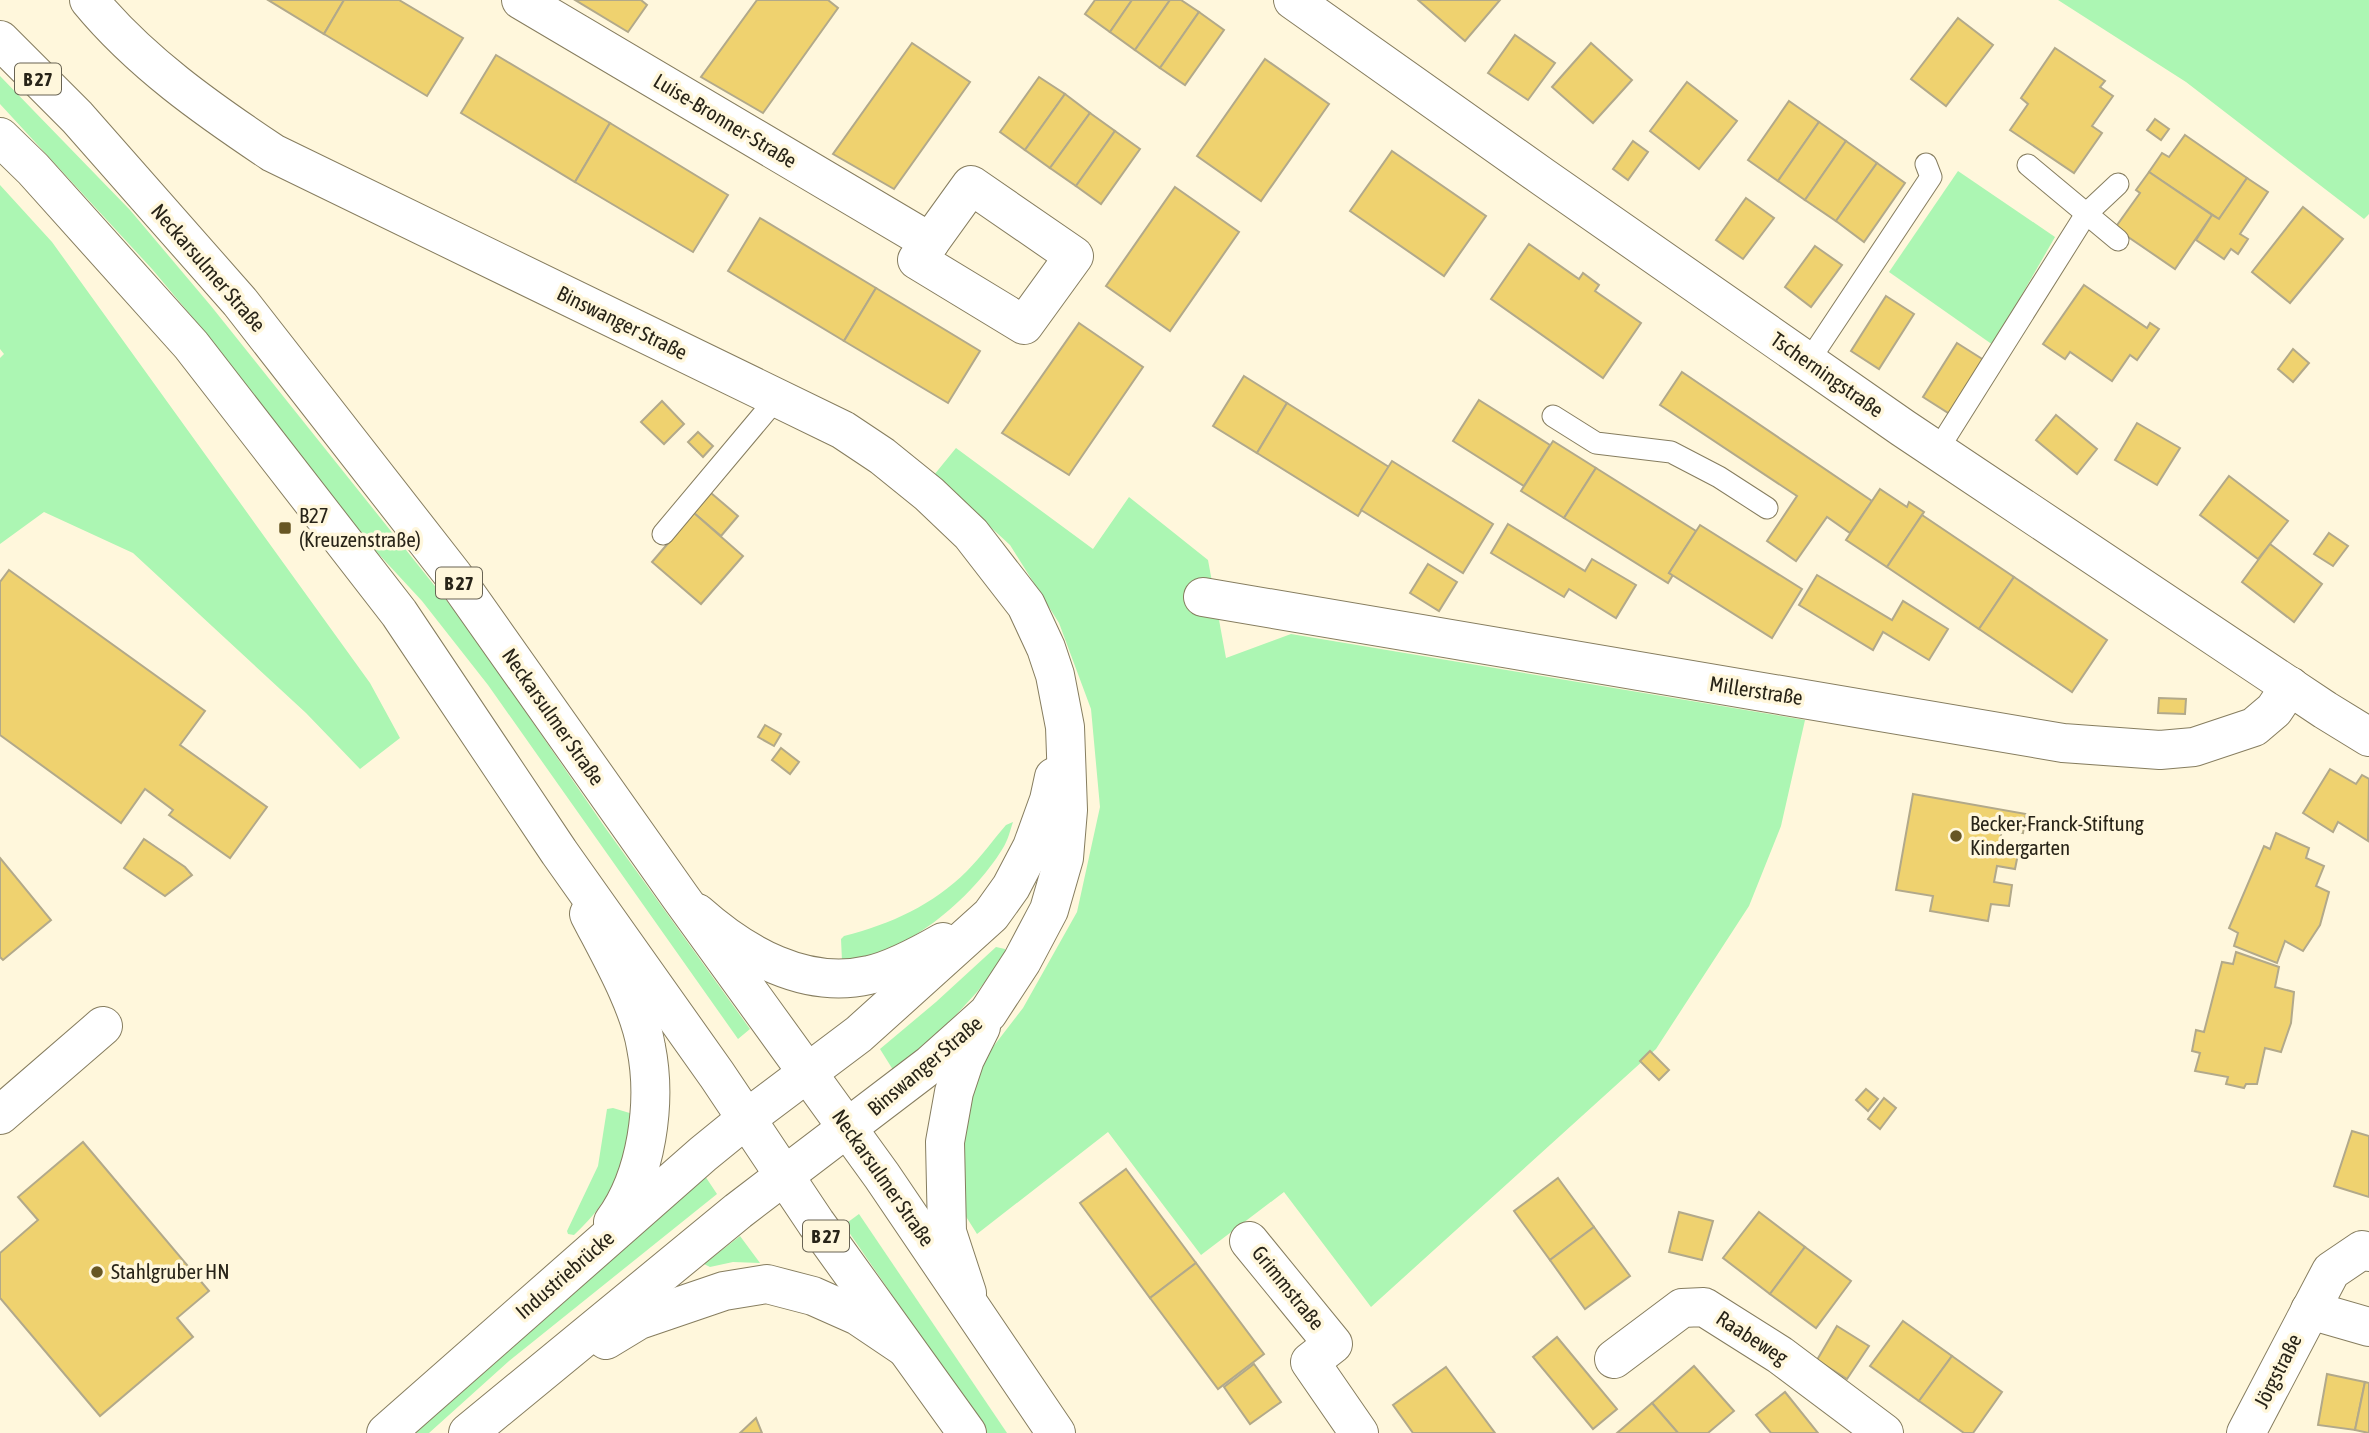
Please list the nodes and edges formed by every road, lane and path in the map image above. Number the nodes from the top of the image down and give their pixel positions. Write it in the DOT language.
graph roads {
  1 [pos="89,0"];
  2 [pos="521,0"];
  3 [pos="1293,0"];
  4 [pos="0,40"];
  5 [pos="0,136"];
  6 [pos="1926,164"];
  7 [pos="2028,165"];
  8 [pos="2118,184"];
  9 [pos="2086,214"];
  10 [pos="2118,240"];
  11 [pos="930,243"];
  12 [pos="1808,362"];
  13 [pos="777,398"];
  14 [pos="1553,416"];
  15 [pos="1937,451"];
  16 [pos="1767,508"];
  17 [pos="663,534"];
  18 [pos="1203,597"];
  19 [pos="2290,687"];
  20 [pos="1065,727"];
  21 [pos="2369,737"];
  22 [pos="559,852"];
  23 [pos="681,898"];
  24 [pos="991,915"];
  25 [pos="988,1013"];
  26 [pos="103,1026"];
  27 [pos="809,1073"];
  28 [pos="0,1115"];
  29 [pos="746,1119"];
  30 [pos="848,1130"];
  31 [pos="785,1174"];
  32 [pos="1249,1241"];
  33 [pos="595,1248"];
  34 [pos="2369,1252"];
  35 [pos="971,1304"];
  36 [pos="2310,1310"];
  37 [pos="2369,1326"];
  38 [pos="909,1351"];
  39 [pos="1615,1359"];
  40 [pos="502,1403"];
  41 [pos="386,1433"];
  42 [pos="468,1433"];
  43 [pos="967,1433"];
  44 [pos="1056,1433"];
  45 [pos="1359,1433"];
  46 [pos="1884,1433"];
  47 [pos="2246,1433"];
  1 -- 13 [label="main road, Binswanger Straße"];
  2 -- 11 [label="main road, Luise-Bronner-Straße"];
  3 -- 12 [label="main road, Tscherningstraße"];
  4 -- 23 [label="main road, Neckarsulmer Straße / B 27"];
  5 -- 22 [label="main road, B 27"];
  6 -- 12 [label="lane"];
  7 -- 9 [label="lane"];
  8 -- 9 [label="lane"];
  9 -- 10 [label="lane"];
  9 -- 15 [label="lane"];
  12 -- 15 [label="main road, Tscherningstraße"];
  13 -- 17 [label="lane"];
  13 -- 20 [label="main road, Binswanger Straße"];
  14 -- 16 [label="lane"];
  15 -- 19 [label="main road, Tscherningstraße"];
  18 -- 19 [label="main road, Millerstraße"];
  19 -- 21 [label="main road, Tscherningstraße"];
  20 -- 24 [label="main road, Binswanger Straße"];
  20 -- 25 [label="main road, Binswanger Straße"];
  22 -- 29 [label="main road, B 27"];
  22 -- 33 [label="main road"];
  23 -- 24 [label="main road"];
  23 -- 27 [label="main road, Neckarsulmer Straße / B 27"];
  24 -- 27 [label="main road, Binswanger Straße"];
  25 -- 30 [label="main road, Binswanger Straße"];
  25 -- 35 [label="main road"];
  26 -- 28 [label="main road"];
  27 -- 29 [label="main road, Binswanger Straße"];
  27 -- 30 [label="main road, Neckarsulmer Straße / B 27"];
  29 -- 31 [label="main road, B 27"];
  29 -- 33 [label="main road, Industriebrücke"];
  30 -- 31 [label="main road, Binswanger Straße"];
  30 -- 35 [label="main road, Neckarsulmer Straße / B 27"];
  31 -- 38 [label="main road, B 27"];
  31 -- 40 [label="main road"];
  32 -- 45 [label="main road, Grimmstraße"];
  33 -- 41 [label="main road, Industriebrücke"];
  34 -- 36 [label="main road, Jörgstraße"];
  35 -- 44 [label="main road, Neckarsulmer Straße / B 27"];
  36 -- 37 [label="main road"];
  36 -- 47 [label="main road, Jörgstraße"];
  38 -- 40 [label="main road"];
  38 -- 43 [label="main road, B 27"];
  39 -- 46 [label="main road, Raabeweg"];
  40 -- 42 [label="main road"];
}
